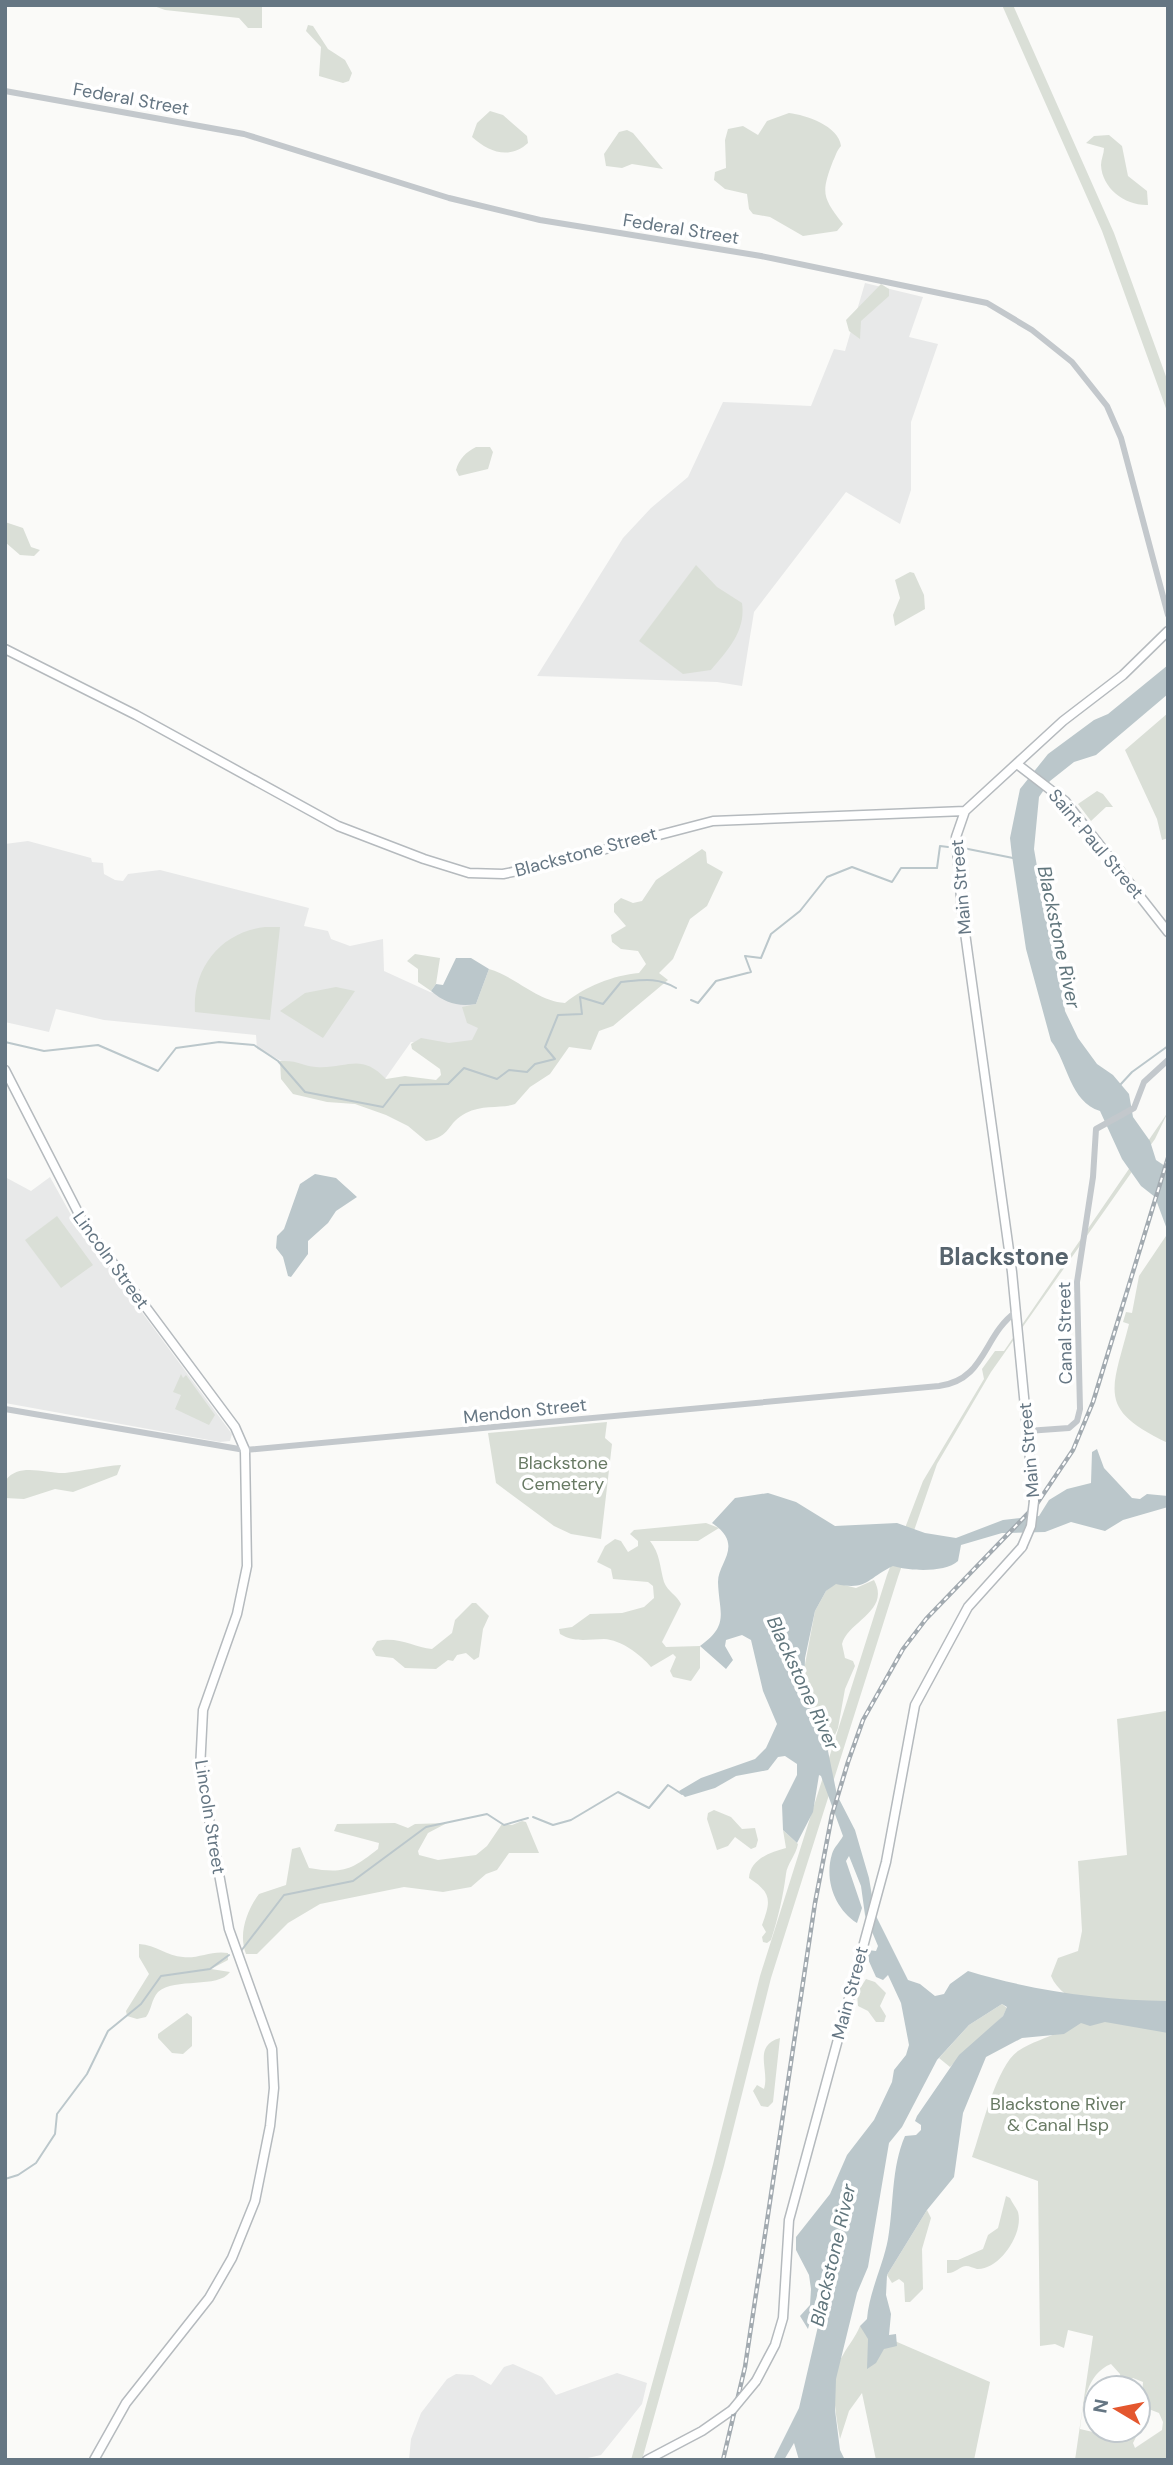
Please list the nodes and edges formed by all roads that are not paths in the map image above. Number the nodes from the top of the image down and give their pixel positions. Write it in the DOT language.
graph roads {
  1 [pos="5,91"];
  2 [pos="1168,615"];
  3 [pos="1168,631"];
  4 [pos="5,649"];
  5 [pos="1017,764"];
  6 [pos="965,811"];
  7 [pos="1168,932"];
  8 [pos="1168,1060"];
  9 [pos="5,1070"];
  10 [pos="1016,1312"];
  11 [pos="5,1409"];
  12 [pos="1027,1432"];
  13 [pos="245,1450"];
  14 [pos="94,2460"];
  15 [pos="646,2460"];
  1 -- 2 [label="street, Federal Street"];
  3 -- 5 [label="main road"];
  4 -- 6 [label="main road, Blackstone Street"];
  5 -- 6 [label="main road"];
  5 -- 7 [label="main road, Saint Paul Street"];
  6 -- 10 [label="main road, Main Street"];
  8 -- 12 [label="street, Canal Street"];
  9 -- 13 [label="main road, Lincoln Street"];
  10 -- 12 [label="main road, Main Street"];
  10 -- 13 [label="street, Mendon Street"];
  11 -- 13 [label="street, Mendon Street"];
  12 -- 15 [label="main road, Main Street, bridge"];
  13 -- 14 [label="main road, Lincoln Street"];
}
